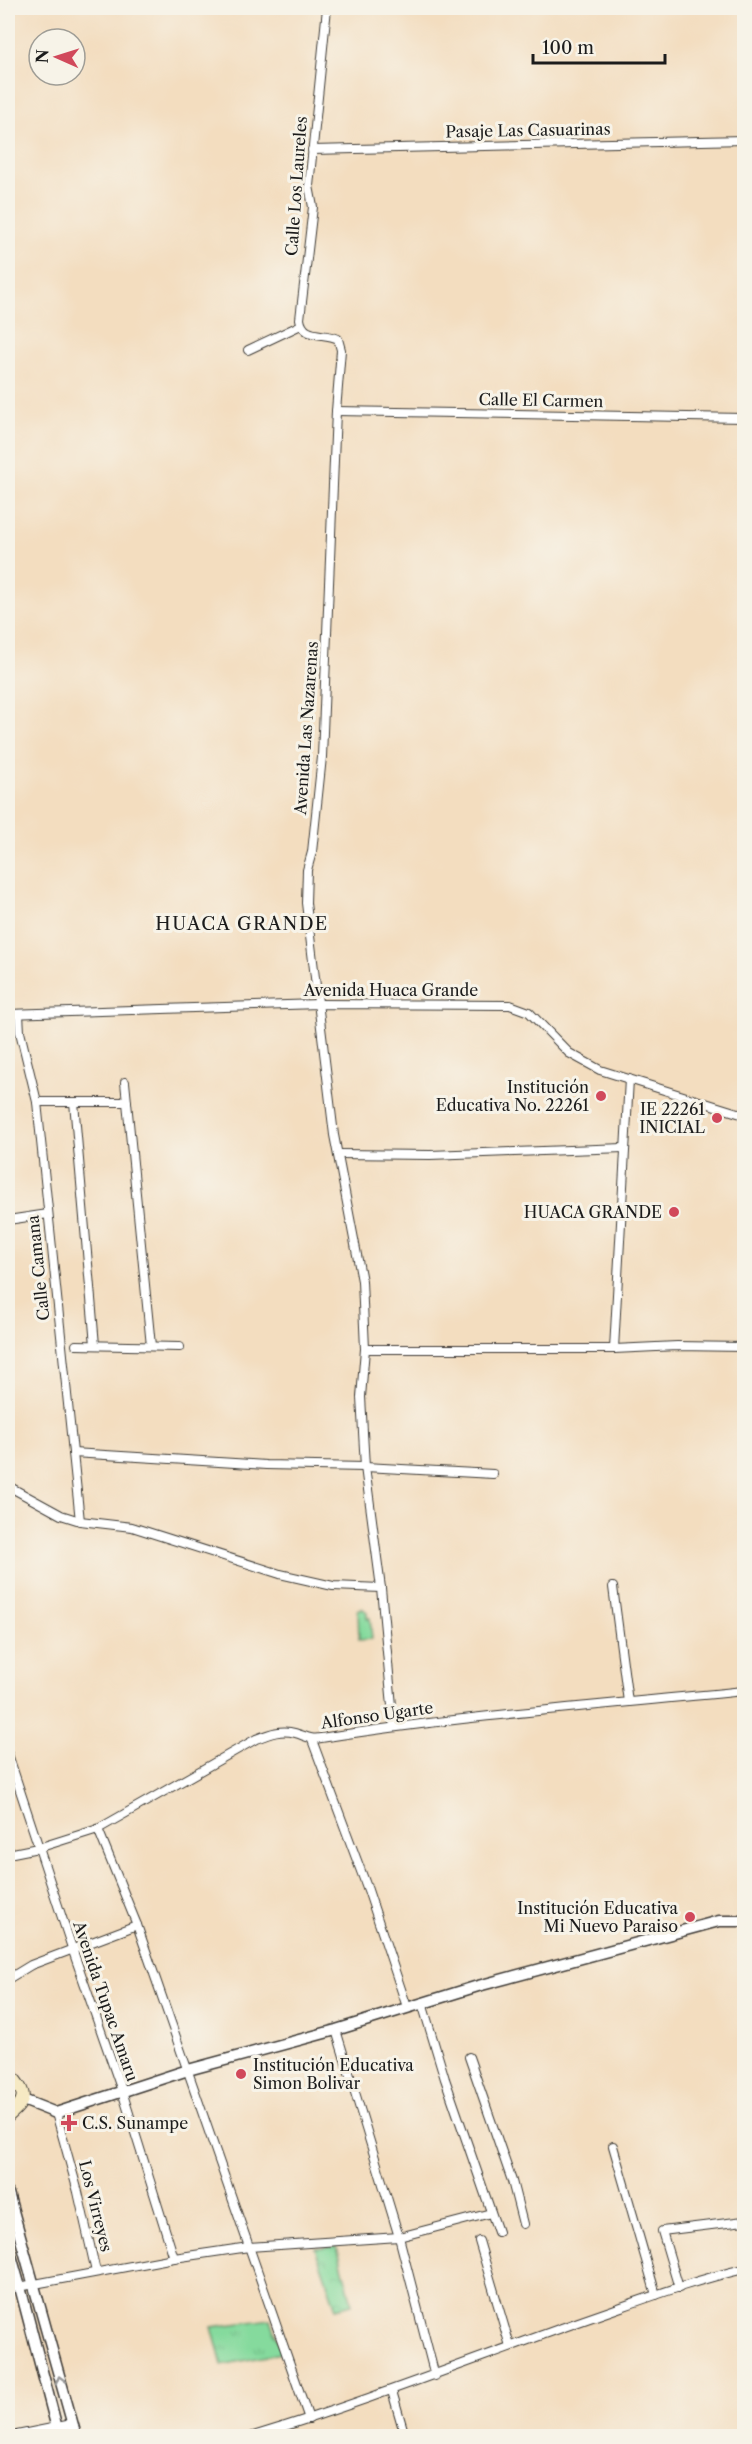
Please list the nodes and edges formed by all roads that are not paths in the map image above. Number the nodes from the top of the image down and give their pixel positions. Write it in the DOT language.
graph roads {
  1 [pos="327,8"];
  2 [pos="744,140"];
  3 [pos="312,150"];
  4 [pos="302,327"];
  5 [pos="248,350"];
  6 [pos="336,411"];
  7 [pos="744,418"];
  8 [pos="319,1004"];
  9 [pos="8,1014"];
  10 [pos="19,1014"];
  11 [pos="629,1079"];
  12 [pos="125,1082"];
  13 [pos="37,1102"];
  14 [pos="74,1102"];
  15 [pos="127,1102"];
  16 [pos="744,1115"];
  17 [pos="624,1148"];
  18 [pos="338,1154"];
  19 [pos="48,1214"];
  20 [pos="8,1221"];
  21 [pos="76,1345"];
  22 [pos="95,1345"];
  23 [pos="151,1346"];
  24 [pos="180,1347"];
  25 [pos="744,1347"];
  26 [pos="365,1348"];
  27 [pos="614,1349"];
  28 [pos="73,1453"];
  29 [pos="365,1467"];
  30 [pos="493,1474"];
  31 [pos="8,1486"];
  32 [pos="80,1521"];
  33 [pos="614,1587"];
  34 [pos="381,1588"];
  35 [pos="744,1691"];
  36 [pos="628,1702"];
  37 [pos="394,1727"];
  38 [pos="312,1740"];
  39 [pos="8,1754"];
  40 [pos="98,1829"];
  41 [pos="38,1848"];
  42 [pos="8,1854"];
  43 [pos="744,1921"];
  44 [pos="137,1925"];
  45 [pos="72,1951"];
  46 [pos="8,1978"];
  47 [pos="422,2003"];
  48 [pos="407,2007"];
  49 [pos="336,2030"];
  50 [pos="469,2057"];
  51 [pos="188,2070"];
  52 [pos="8,2071"];
  53 [pos="122,2091"];
  54 [pos="23,2100"];
  55 [pos="56,2113"];
  56 [pos="8,2116"];
  57 [pos="613,2146"];
  58 [pos="8,2193"];
  59 [pos="491,2213"];
  60 [pos="744,2221"];
  61 [pos="523,2224"];
  62 [pos="498,2232"];
  63 [pos="399,2237"];
  64 [pos="479,2241"];
  65 [pos="8,2245"];
  66 [pos="249,2247"];
  67 [pos="174,2258"];
  68 [pos="744,2269"];
  69 [pos="96,2272"];
  70 [pos="32,2284"];
  71 [pos="20,2287"];
  72 [pos="680,2288"];
  73 [pos="8,2289"];
  74 [pos="656,2295"];
  75 [pos="510,2346"];
  76 [pos="435,2376"];
  77 [pos="392,2391"];
  78 [pos="309,2419"];
  79 [pos="72,2424"];
  80 [pos="57,2432"];
  81 [pos="12,2436"];
  82 [pos="76,2436"];
  83 [pos="254,2436"];
  84 [pos="405,2436"];
  1 -- 3 [label="street, Calle Los Laureles"];
  2 -- 3 [label="street, Pasaje Las Casuarinas"];
  3 -- 4 [label="street, Calle Los Laureles"];
  4 -- 5 [label="street"];
  4 -- 6 [label="street, Avenida Las Nazarenas"];
  6 -- 7 [label="street, Calle El Carmen"];
  6 -- 8 [label="street, Avenida Las Nazarenas"];
  8 -- 10 [label="street, Avenida Huaca Grande"];
  8 -- 11 [label="street, Avenida Huaca Grande"];
  8 -- 18 [label="street, Avenida Las Nazarenas"];
  9 -- 10 [label="street, Avenida Huaca Grande"];
  10 -- 13 [label="street, Calle Camana"];
  11 -- 16 [label="street, Avenida Huaca Grande"];
  11 -- 17 [label="street"];
  12 -- 15 [label="street"];
  13 -- 14 [label="street"];
  13 -- 19 [label="street, Calle Camana"];
  14 -- 15 [label="street"];
  14 -- 22 [label="street"];
  15 -- 23 [label="street"];
  17 -- 18 [label="street"];
  17 -- 27 [label="street"];
  18 -- 26 [label="street, Avenida Las Nazarenas"];
  19 -- 20 [label="street"];
  19 -- 28 [label="street, Calle Camana"];
  21 -- 22 [label="street"];
  22 -- 23 [label="street"];
  23 -- 24 [label="street"];
  25 -- 27 [label="street"];
  26 -- 27 [label="street"];
  26 -- 29 [label="street, Avenida Las Nazarenas"];
  28 -- 29 [label="street"];
  28 -- 32 [label="street, Calle Camana"];
  29 -- 30 [label="street"];
  29 -- 34 [label="street, Avenida Las Nazarenas"];
  31 -- 32 [label="street"];
  32 -- 34 [label="street"];
  33 -- 36 [label="street"];
  34 -- 37 [label="street, Avenida Las Nazarenas"];
  35 -- 36 [label="street, Alfonso Ugarte"];
  36 -- 37 [label="street, Alfonso Ugarte"];
  37 -- 38 [label="street, Alfonso Ugarte"];
  38 -- 40 [label="street, Alfonso Ugarte"];
  38 -- 48 [label="street"];
  39 -- 41 [label="street, Avenida Tupac Amaru"];
  40 -- 41 [label="street, Alfonso Ugarte"];
  40 -- 44 [label="street"];
  41 -- 42 [label="street, Alfonso Ugarte"];
  41 -- 45 [label="street, Avenida Tupac Amaru"];
  43 -- 47 [label="street"];
  44 -- 45 [label="street"];
  44 -- 51 [label="street"];
  45 -- 46 [label="street"];
  45 -- 53 [label="street, Avenida Tupac Amaru"];
  47 -- 48 [label="street"];
  47 -- 59 [label="street"];
  48 -- 49 [label="street"];
  49 -- 51 [label="street"];
  49 -- 63 [label="street"];
  50 -- 61 [label="street"];
  51 -- 53 [label="street"];
  51 -- 66 [label="street"];
  52 -- 54 [label="main road"];
  53 -- 55 [label="street"];
  53 -- 67 [label="street, Avenida Tupac Amaru"];
  54 -- 55 [label="street"];
  54 -- 56 [label="main road"];
  55 -- 69 [label="street, Los Virreyes"];
  57 -- 74 [label="street"];
  58 -- 70 [label="street"];
  59 -- 62 [label="street"];
  59 -- 63 [label="street"];
  60 -- 72 [label="street"];
  63 -- 66 [label="street"];
  63 -- 76 [label="street"];
  64 -- 75 [label="street"];
  65 -- 71 [label="street"];
  66 -- 67 [label="street"];
  66 -- 78 [label="street"];
  67 -- 69 [label="street"];
  68 -- 72 [label="street"];
  69 -- 70 [label="street"];
  70 -- 71 [label="street"];
  79 -- 70 [label="street, one-way"];
  71 -- 73 [label="street"];
  71 -- 80 [label="street"];
  72 -- 74 [label="street"];
  74 -- 75 [label="street"];
  75 -- 76 [label="street"];
  76 -- 77 [label="street"];
  77 -- 78 [label="street"];
  77 -- 84 [label="street"];
  78 -- 83 [label="street"];
  79 -- 80 [label="street"];
  79 -- 82 [label="street"];
  80 -- 81 [label="street"];
}
